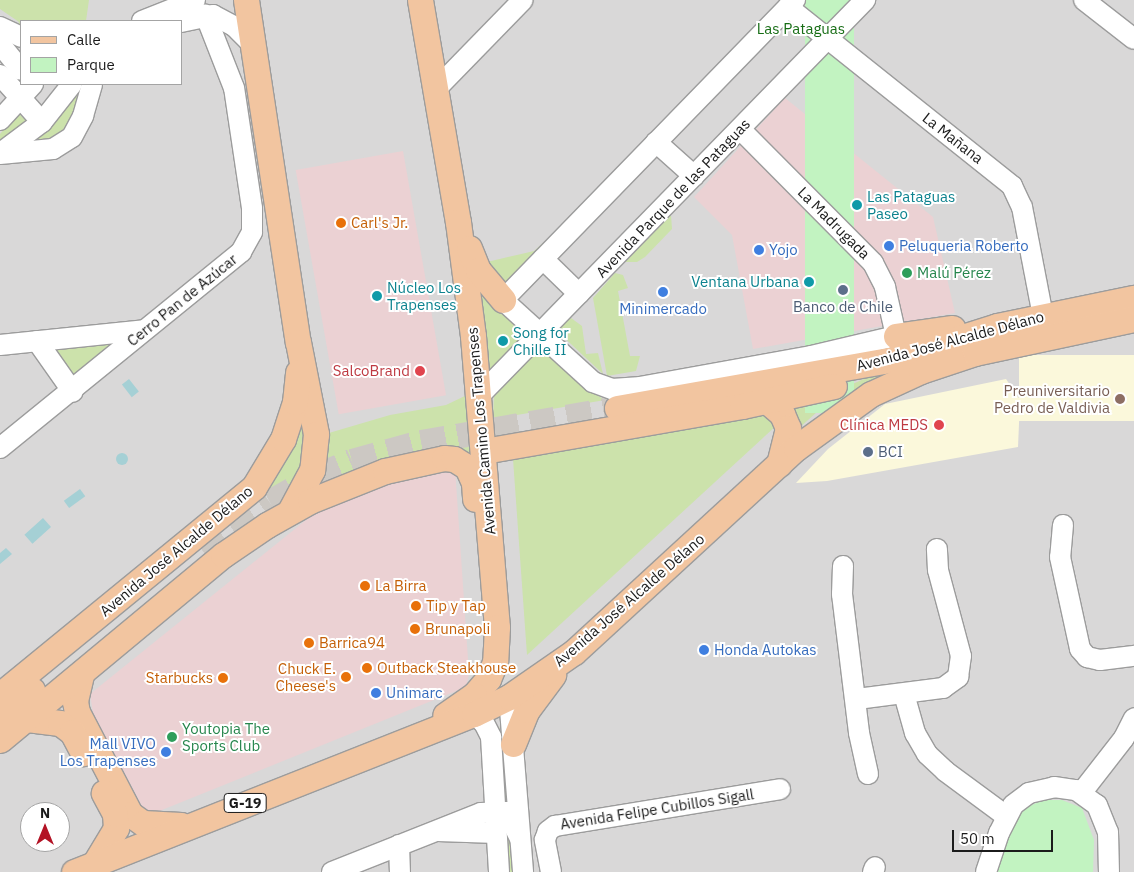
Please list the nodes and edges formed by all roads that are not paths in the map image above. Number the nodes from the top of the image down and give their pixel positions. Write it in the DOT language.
graph roads {
  1 [pos="246,0"];
  2 [pos="420,0"];
  3 [pos="523,0"];
  4 [pos="865,0"];
  5 [pos="1084,0"];
  6 [pos="791,4"];
  7 [pos="200,7"];
  8 [pos="146,20"];
  9 [pos="182,21"];
  10 [pos="0,27"];
  11 [pos="20,37"];
  12 [pos="1134,39"];
  13 [pos="826,40"];
  14 [pos="0,44"];
  15 [pos="252,44"];
  16 [pos="430,55"];
  17 [pos="464,60"];
  18 [pos="20,69"];
  19 [pos="0,75"];
  20 [pos="20,84"];
  21 [pos="71,85"];
  22 [pos="92,85"];
  23 [pos="29,88"];
  24 [pos="436,89"];
  25 [pos="48,114"];
  26 [pos="0,120"];
  27 [pos="740,128"];
  28 [pos="656,142"];
  29 [pos="0,153"];
  30 [pos="694,176"];
  31 [pos="458,222"];
  32 [pos="543,259"];
  33 [pos="579,294"];
  34 [pos="1134,298"];
  35 [pos="503,300"];
  36 [pos="1043,316"];
  37 [pos="1134,319"];
  38 [pos="997,326"];
  39 [pos="144,330"];
  40 [pos="541,333"];
  41 [pos="896,336"];
  42 [pos="37,341"];
  43 [pos="298,342"];
  44 [pos="0,345"];
  45 [pos="890,360"];
  46 [pos="73,392"];
  47 [pos="480,395"];
  48 [pos="767,401"];
  49 [pos="617,408"];
  50 [pos="0,448"];
  51 [pos="484,451"];
  52 [pos="779,464"];
  53 [pos="290,511"];
  54 [pos="1063,525"];
  55 [pos="937,549"];
  56 [pos="203,551"];
  57 [pos="843,566"];
  58 [pos="494,584"];
  59 [pos="497,626"];
  60 [pos="574,652"];
  61 [pos="1134,656"];
  62 [pos="81,675"];
  63 [pos="909,694"];
  64 [pos="0,695"];
  65 [pos="509,697"];
  66 [pos="857,699"];
  67 [pos="474,714"];
  68 [pos="0,717"];
  69 [pos="1134,718"];
  70 [pos="27,719"];
  71 [pos="416,735"];
  72 [pos="0,740"];
  73 [pos="1134,743"];
  74 [pos="513,744"];
  75 [pos="868,774"];
  76 [pos="780,788"];
  77 [pos="1086,795"];
  78 [pos="495,810"];
  79 [pos="1010,810"];
  80 [pos="189,825"];
  81 [pos="433,831"];
  82 [pos="496,833"];
  83 [pos="520,838"];
  84 [pos="399,845"];
  85 [pos="85,868"];
  86 [pos="332,872"];
  87 [pos="400,872"];
  88 [pos="499,872"];
  89 [pos="523,872"];
  90 [pos="551,872"];
  91 [pos="986,872"];
  92 [pos="1108,872"];
  1 -- 15 [label="main road"];
  2 -- 16 [label="main road, Avenida Camino Los Trapenses / G-19"];
  3 -- 17 [label="street"];
  4 -- 13 [label="street, Avenida Parque de las Pataguas"];
  5 -- 12 [label="street"];
  6 -- 13 [label="street, La Mañana"];
  6 -- 28 [label="street"];
  7 -- 8 [label="street"];
  7 -- 9 [label="street"];
  7 -- 15 [label="street"];
  7 -- 39 [label="street, Cerro Pan de Azúcar"];
  10 -- 11 [label="street"];
  13 -- 27 [label="street, Avenida Parque de las Pataguas"];
  13 -- 36 [label="street, La Mañana"];
  14 -- 18 [label="street"];
  15 -- 43 [label="main road"];
  16 -- 17 [label="street"];
  16 -- 24 [label="main road, Avenida Camino Los Trapenses / G-19"];
  17 -- 24 [label="street"];
  19 -- 20 [label="street"];
  21 -- 25 [label="street"];
  22 -- 29 [label="street"];
  23 -- 25 [label="street"];
  23 -- 26 [label="street"];
  24 -- 31 [label="main road, Avenida Camino Los Trapenses / G-19"];
  25 -- 29 [label="street"];
  27 -- 30 [label="street, Avenida Parque de las Pataguas"];
  27 -- 41 [label="street, La Madrugada"];
  28 -- 30 [label="street"];
  28 -- 32 [label="street"];
  30 -- 33 [label="street, Avenida Parque de las Pataguas"];
  31 -- 35 [label="main road"];
  31 -- 47 [label="main road, Avenida Camino Los Trapenses / G-19"];
  32 -- 33 [label="street"];
  32 -- 35 [label="street"];
  33 -- 40 [label="street, Avenida Parque de las Pataguas"];
  34 -- 36 [label="main road, Avenida José Alcalde Délano"];
  35 -- 40 [label="street"];
  36 -- 38 [label="main road, Avenida José Alcalde Délano"];
  37 -- 52 [label="main road, Avenida José Alcalde Délano"];
  38 -- 41 [label="main road"];
  38 -- 45 [label="main road, Avenida José Alcalde Délano"];
  39 -- 42 [label="street"];
  39 -- 46 [label="street, Cerro Pan de Azúcar"];
  40 -- 41 [label="street"];
  40 -- 47 [label="street, Avenida Parque de las Pataguas"];
  42 -- 44 [label="street"];
  42 -- 46 [label="street"];
  43 -- 53 [label="main road"];
  43 -- 64 [label="main road, Avenida José Alcalde Délano"];
  45 -- 48 [label="main road"];
  45 -- 49 [label="main road, Avenida José Alcalde Délano"];
  46 -- 50 [label="street, Cerro Pan de Azúcar"];
  47 -- 51 [label="main road, Avenida Camino Los Trapenses / G-19"];
  48 -- 51 [label="main road"];
  48 -- 52 [label="main road"];
  51 -- 58 [label="main road, Avenida Camino Los Trapenses / G-19"];
  52 -- 60 [label="main road, Avenida José Alcalde Délano"];
  53 -- 58 [label="main road"];
  53 -- 62 [label="main road"];
  54 -- 61 [label="street"];
  55 -- 63 [label="street"];
  56 -- 68 [label="main road, Avenida José Alcalde Délano"];
  57 -- 66 [label="street"];
  58 -- 59 [label="main road, Avenida Camino Los Trapenses / G-19"];
  59 -- 65 [label="main road, Avenida Camino Los Trapenses"];
  59 -- 71 [label="main road, Avenida Camino Los Trapenses / G-19"];
  60 -- 65 [label="main road, Avenida José Alcalde Délano"];
  60 -- 74 [label="main road"];
  62 -- 70 [label="main road"];
  62 -- 80 [label="main road"];
  63 -- 66 [label="street"];
  63 -- 79 [label="street"];
  65 -- 67 [label="main road, Avenida José Alcalde Délano"];
  65 -- 74 [label="street"];
  66 -- 75 [label="street"];
  67 -- 71 [label="main road, Avenida José Alcalde Délano"];
  67 -- 78 [label="street"];
  69 -- 77 [label="street"];
  70 -- 72 [label="main road"];
  70 -- 85 [label="main road"];
  71 -- 80 [label="main road, Avenida José Alcalde Délano / G-19"];
  73 -- 77 [label="street"];
  74 -- 83 [label="street"];
  76 -- 90 [label="street, Avenida Felipe Cubillos Sigall"];
  77 -- 79 [label="street"];
  77 -- 92 [label="street"];
  78 -- 81 [label="street"];
  78 -- 82 [label="street"];
  78 -- 83 [label="street"];
  79 -- 91 [label="street"];
  80 -- 85 [label="main road, Avenida José Alcalde Délano / G-19"];
  81 -- 82 [label="street"];
  81 -- 84 [label="street"];
  82 -- 88 [label="street"];
  83 -- 89 [label="street"];
  84 -- 86 [label="street"];
  84 -- 87 [label="street"];
}
